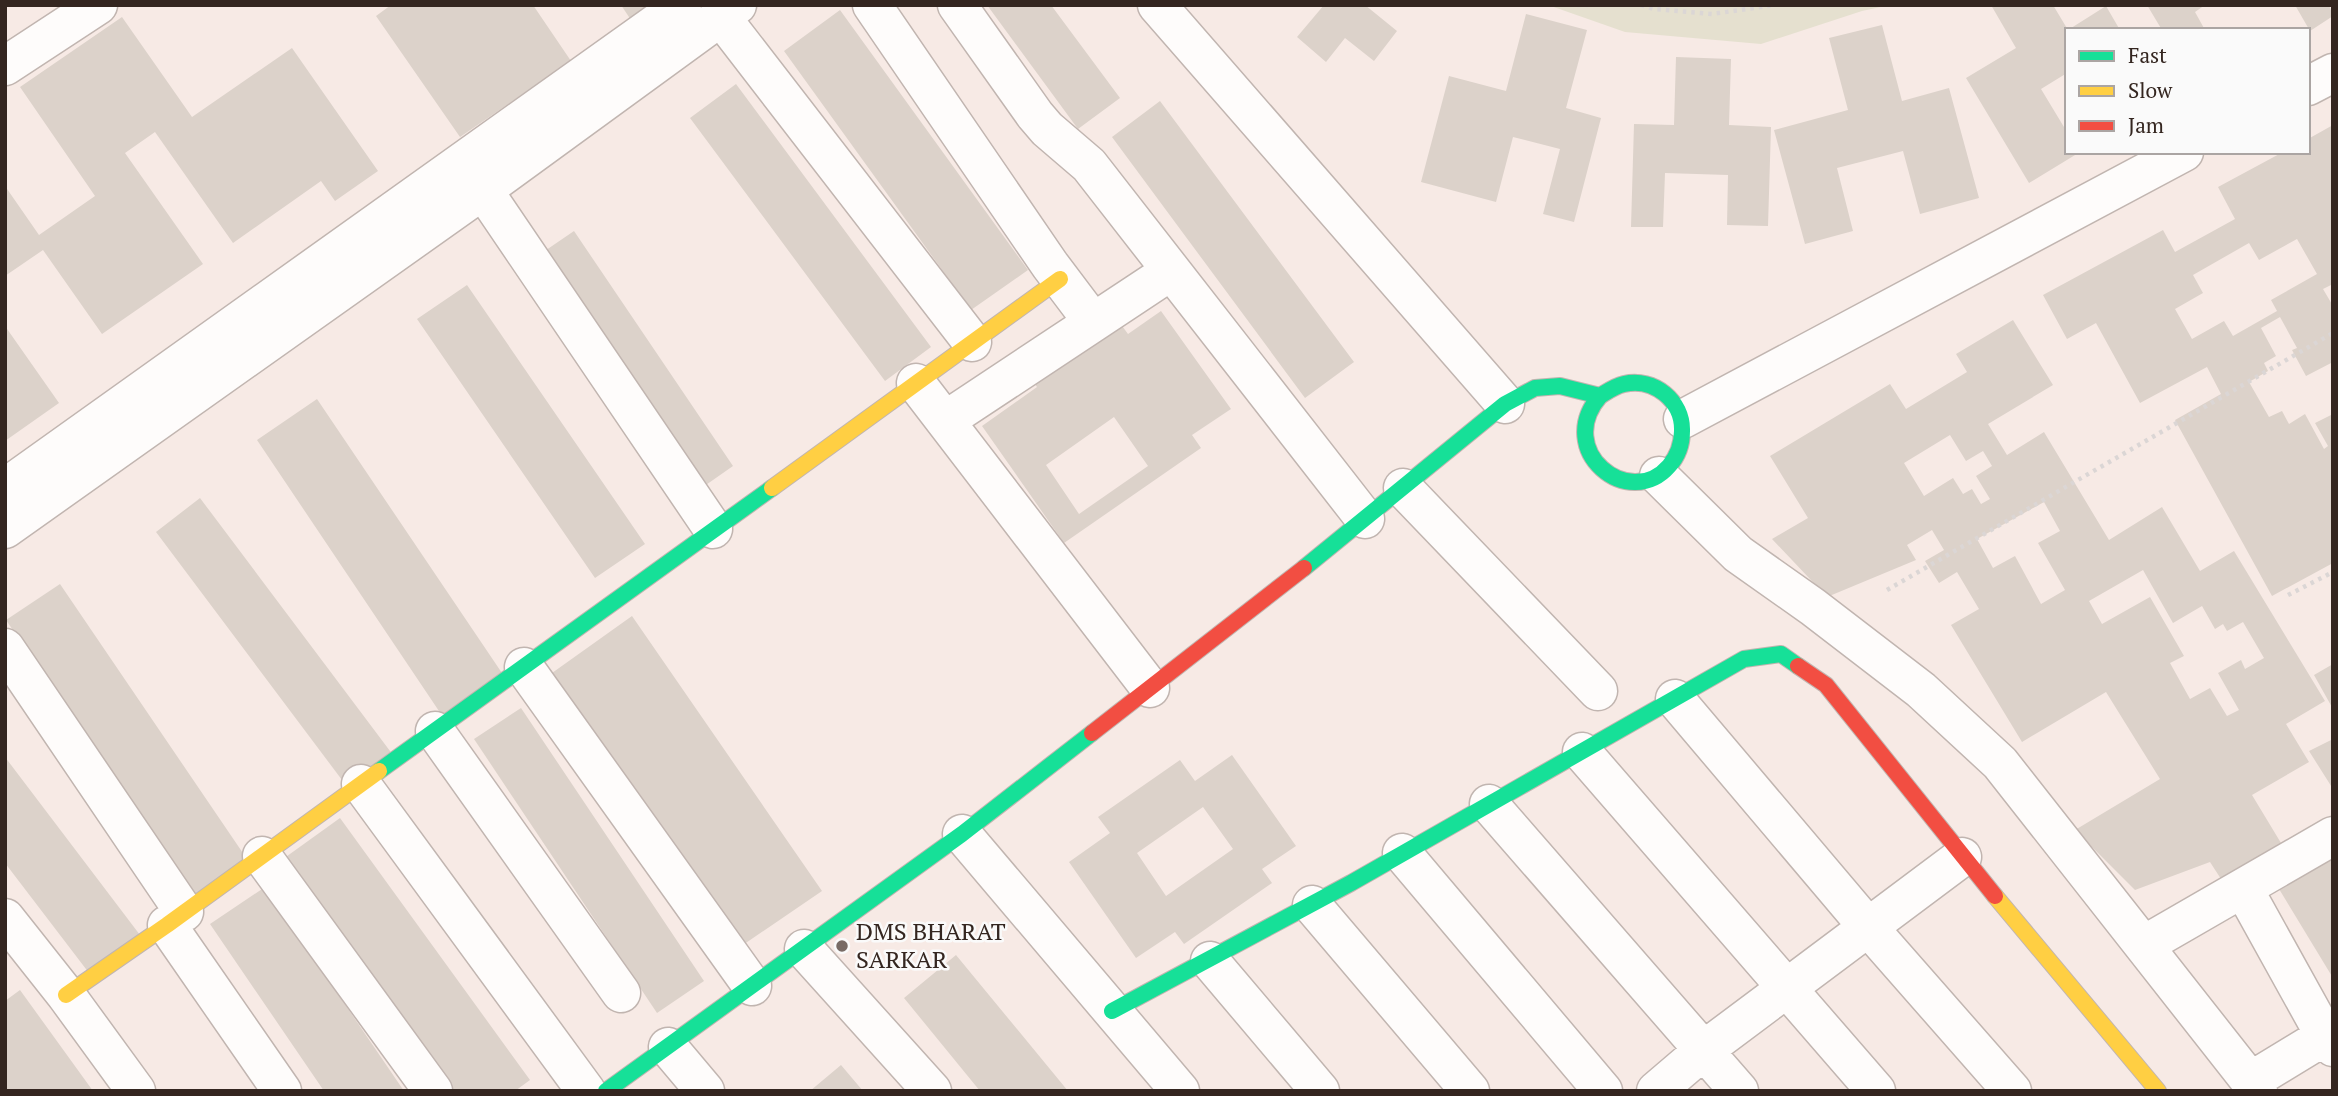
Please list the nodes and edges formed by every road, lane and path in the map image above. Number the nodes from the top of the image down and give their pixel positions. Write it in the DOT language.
graph roads {
  1 [pos="682,5"];
  2 [pos="872,5"];
  3 [pos="957,5"];
  4 [pos="1157,5"];
  5 [pos="1577,5"];
  6 [pos="1588,5"];
  7 [pos="1641,5"];
  8 [pos="1775,5"];
  9 [pos="94,6"];
  10 [pos="729,11"];
  11 [pos="5,66"];
  12 [pos="2333,73"];
  13 [pos="2310,85"];
  14 [pos="2180,154"];
  15 [pos="483,190"];
  16 [pos="1171,271"];
  17 [pos="1060,279"];
  18 [pos="1093,322"];
  19 [pos="2333,333"];
  20 [pos="972,342"];
  21 [pos="916,383"];
  22 [pos="1600,396"];
  23 [pos="1506,404"];
  24 [pos="1683,419"];
  25 [pos="946,420"];
  26 [pos="1659,476"];
  27 [pos="5,488"];
  28 [pos="1403,488"];
  29 [pos="1365,519"];
  30 [pos="5,529"];
  31 [pos="713,529"];
  32 [pos="2333,572"];
  33 [pos="1887,590"];
  34 [pos="2288,595"];
  35 [pos="5,648"];
  36 [pos="524,667"];
  37 [pos="1150,688"];
  38 [pos="1598,691"];
  39 [pos="1675,699"];
  40 [pos="435,731"];
  41 [pos="1582,752"];
  42 [pos="361,784"];
  43 [pos="1489,804"];
  44 [pos="962,834"];
  45 [pos="2333,836"];
  46 [pos="1402,853"];
  47 [pos="262,856"];
  48 [pos="1962,858"];
  49 [pos="2243,888"];
  50 [pos="1312,905"];
  51 [pos="5,918"];
  52 [pos="176,918"];
  53 [pos="1868,927"];
  54 [pos="2144,945"];
  55 [pos="804,949"];
  56 [pos="1210,961"];
  57 [pos="752,986"];
  58 [pos="1787,989"];
  59 [pos="621,993"];
  60 [pos="66,995"];
  61 [pos="1112,1012"];
  62 [pos="2329,1042"];
  63 [pos="668,1047"];
  64 [pos="1704,1050"];
  65 [pos="2254,1086"];
  66 [pos="135,1091"];
  67 [pos="282,1091"];
  68 [pos="433,1091"];
  69 [pos="586,1091"];
  70 [pos="606,1091"];
  71 [pos="705,1091"];
  72 [pos="932,1091"];
  73 [pos="1180,1091"];
  74 [pos="1320,1091"];
  75 [pos="1470,1091"];
  76 [pos="1603,1091"];
  77 [pos="1656,1091"];
  78 [pos="1739,1091"];
  79 [pos="1875,1091"];
  80 [pos="2012,1091"];
  81 [pos="2158,1091"];
  1 -- 27 [label="street"];
  2 -- 17 [label="street"];
  3 -- 16 [label="street"];
  4 -- 23 [label="street"];
  5 -- 6 [label="path"];
  7 -- 8 [label="path"];
  9 -- 11 [label="street"];
  10 -- 15 [label="street"];
  10 -- 20 [label="street"];
  12 -- 13 [label="street"];
  14 -- 24 [label="street"];
  15 -- 30 [label="street"];
  15 -- 31 [label="street"];
  16 -- 18 [label="street"];
  16 -- 29 [label="street"];
  17 -- 18 [label="street"];
  17 -- 20 [label="street"];
  18 -- 25 [label="street"];
  19 -- 33 [label="path"];
  20 -- 21 [label="street"];
  21 -- 25 [label="street"];
  21 -- 31 [label="street"];
  22 -- 23 [label="street"];
  22 -- 24 [label="street"];
  22 -- 26 [label="street"];
  23 -- 28 [label="street"];
  24 -- 26 [label="street"];
  25 -- 37 [label="street"];
  26 -- 54 [label="street"];
  28 -- 29 [label="street"];
  28 -- 38 [label="street"];
  29 -- 37 [label="street"];
  31 -- 36 [label="street"];
  32 -- 34 [label="path"];
  35 -- 52 [label="street"];
  36 -- 40 [label="street"];
  36 -- 57 [label="street"];
  37 -- 44 [label="street"];
  39 -- 41 [label="street"];
  39 -- 48 [label="street"];
  39 -- 53 [label="street"];
  40 -- 42 [label="street"];
  40 -- 59 [label="street"];
  41 -- 43 [label="street"];
  41 -- 58 [label="street"];
  42 -- 47 [label="street"];
  42 -- 69 [label="street"];
  43 -- 46 [label="street"];
  43 -- 64 [label="street"];
  44 -- 55 [label="street"];
  44 -- 61 [label="street"];
  45 -- 49 [label="street"];
  46 -- 50 [label="street"];
  46 -- 76 [label="street"];
  47 -- 52 [label="street"];
  47 -- 68 [label="street"];
  48 -- 53 [label="street"];
  48 -- 81 [label="street"];
  49 -- 54 [label="street"];
  49 -- 62 [label="street"];
  50 -- 56 [label="street"];
  50 -- 75 [label="street"];
  51 -- 60 [label="street"];
  52 -- 60 [label="street"];
  52 -- 67 [label="street"];
  53 -- 58 [label="street"];
  53 -- 80 [label="street"];
  54 -- 65 [label="street"];
  55 -- 57 [label="street"];
  55 -- 72 [label="street"];
  56 -- 61 [label="street"];
  56 -- 74 [label="street"];
  57 -- 63 [label="street"];
  58 -- 64 [label="street"];
  58 -- 79 [label="street"];
  60 -- 66 [label="street"];
  61 -- 73 [label="street"];
  62 -- 65 [label="street"];
  63 -- 70 [label="street"];
  63 -- 71 [label="street"];
  64 -- 77 [label="street"];
  64 -- 78 [label="street"];
}
